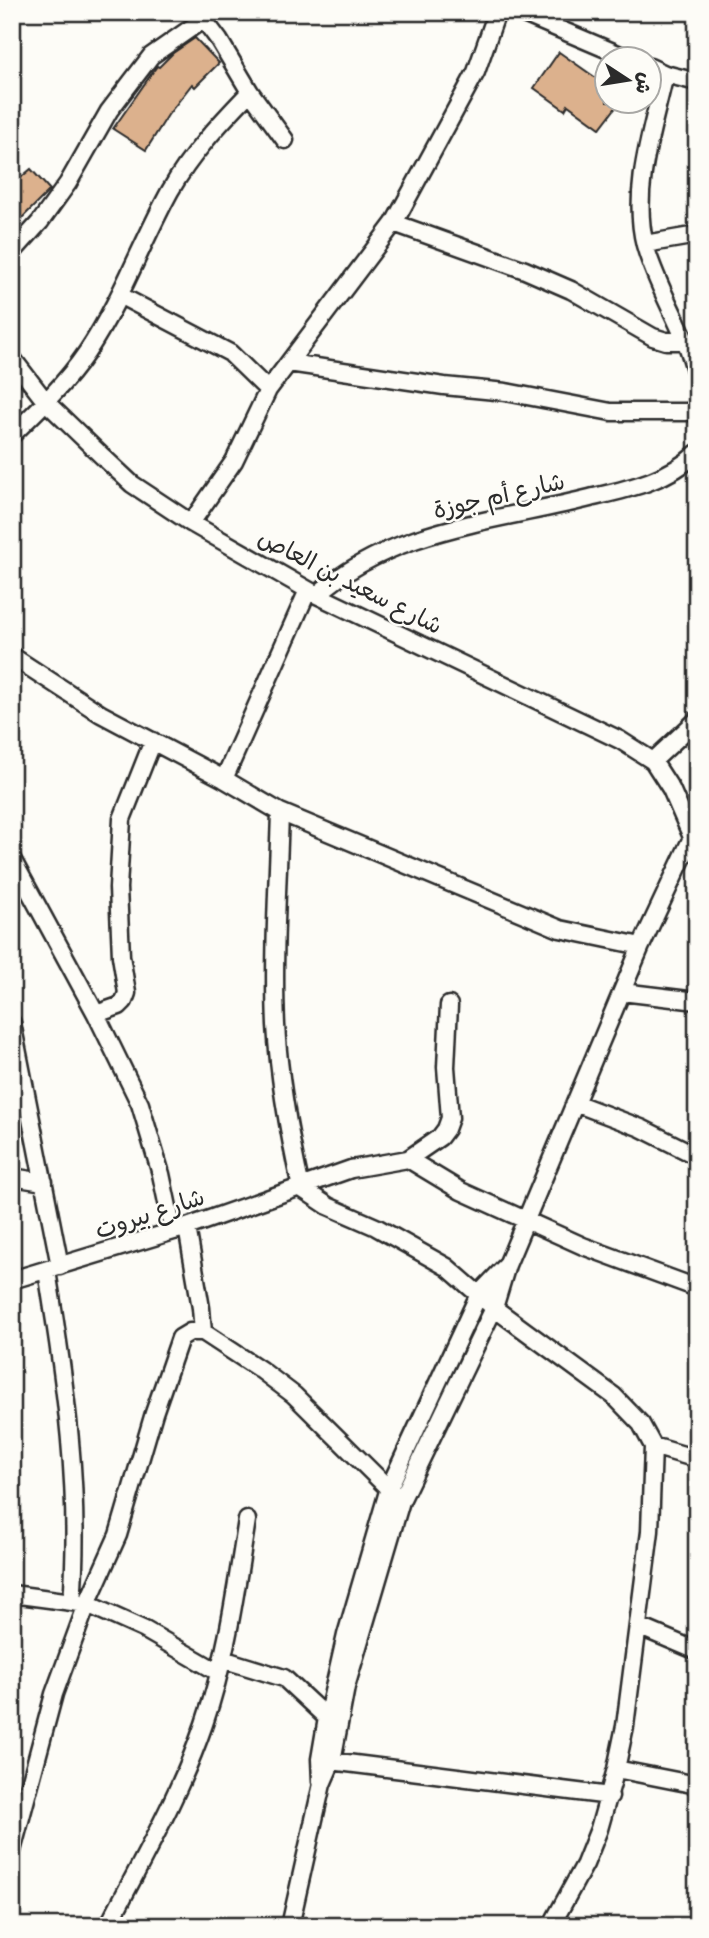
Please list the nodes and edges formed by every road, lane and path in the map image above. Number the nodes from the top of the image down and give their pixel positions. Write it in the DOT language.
graph roads {
  1 [pos="497,12"];
  2 [pos="519,12"];
  3 [pos="205,14"];
  4 [pos="599,46"];
  5 [pos="666,75"];
  6 [pos="697,82"];
  7 [pos="250,92"];
  8 [pos="285,140"];
  9 [pos="394,223"];
  10 [pos="697,235"];
  11 [pos="645,244"];
  12 [pos="14,247"];
  13 [pos="121,296"];
  14 [pos="685,341"];
  15 [pos="12,359"];
  16 [pos="289,363"];
  17 [pos="697,376"];
  18 [pos="268,390"];
  19 [pos="46,402"];
  20 [pos="697,412"];
  21 [pos="12,435"];
  22 [pos="697,453"];
  23 [pos="191,523"];
  24 [pos="313,592"];
  25 [pos="12,656"];
  26 [pos="697,720"];
  27 [pos="153,741"];
  28 [pos="653,761"];
  29 [pos="224,779"];
  30 [pos="280,811"];
  31 [pos="694,832"];
  32 [pos="12,859"];
  33 [pos="641,946"];
  34 [pos="622,992"];
  35 [pos="697,1001"];
  36 [pos="449,1005"];
  37 [pos="96,1014"];
  38 [pos="13,1026"];
  39 [pos="575,1103"];
  40 [pos="697,1156"];
  41 [pos="408,1159"];
  42 [pos="12,1177"];
  43 [pos="44,1182"];
  44 [pos="301,1188"];
  45 [pos="526,1220"];
  46 [pos="180,1229"];
  47 [pos="507,1265"];
  48 [pos="54,1268"];
  49 [pos="12,1280"];
  50 [pos="697,1288"];
  51 [pos="479,1293"];
  52 [pos="494,1308"];
  53 [pos="203,1332"];
  54 [pos="653,1446"];
  55 [pos="697,1460"];
  56 [pos="389,1488"];
  57 [pos="401,1501"];
  58 [pos="247,1520"];
  59 [pos="12,1594"];
  60 [pos="80,1603"];
  61 [pos="638,1626"];
  62 [pos="697,1651"];
  63 [pos="220,1666"];
  64 [pos="327,1718"];
  65 [pos="326,1760"];
  66 [pos="616,1769"];
  67 [pos="697,1784"];
  68 [pos="610,1796"];
  69 [pos="12,1851"];
  70 [pos="108,1926"];
  71 [pos="290,1926"];
  72 [pos="551,1926"];
  1 -- 9 [label="street"];
  2 -- 4 [label="street"];
  3 -- 7 [label="street"];
  3 -- 12 [label="street"];
  5 -- 6 [label="street"];
  5 -- 11 [label="street"];
  7 -- 8 [label="street"];
  7 -- 13 [label="street"];
  9 -- 14 [label="street"];
  9 -- 16 [label="street"];
  10 -- 11 [label="street"];
  11 -- 14 [label="street"];
  13 -- 18 [label="street"];
  13 -- 19 [label="street"];
  14 -- 17 [label="street"];
  15 -- 19 [label="street, شارع سعيد بن العاص"];
  16 -- 18 [label="street"];
  16 -- 20 [label="street"];
  18 -- 23 [label="street"];
  19 -- 21 [label="street"];
  19 -- 23 [label="street, شارع سعيد بن العاص"];
  22 -- 24 [label="street, شارع أم جوزة"];
  23 -- 24 [label="street, شارع سعيد بن العاص"];
  24 -- 28 [label="street, شارع سعيد بن العاص"];
  24 -- 29 [label="street"];
  25 -- 27 [label="street"];
  26 -- 28 [label="street"];
  27 -- 29 [label="street"];
  27 -- 37 [label="street"];
  28 -- 31 [label="street"];
  29 -- 30 [label="street"];
  30 -- 33 [label="street"];
  30 -- 44 [label="street"];
  31 -- 33 [label="street"];
  32 -- 37 [label="street"];
  33 -- 34 [label="street"];
  34 -- 35 [label="street"];
  34 -- 39 [label="street"];
  36 -- 41 [label="street"];
  37 -- 46 [label="street"];
  38 -- 43 [label="street"];
  39 -- 40 [label="street"];
  39 -- 45 [label="street"];
  41 -- 44 [label="street, شارع بيروت"];
  41 -- 45 [label="street"];
  42 -- 43 [label="street"];
  43 -- 48 [label="street"];
  44 -- 46 [label="street, شارع بيروت"];
  44 -- 51 [label="street"];
  45 -- 47 [label="street"];
  45 -- 50 [label="street"];
  46 -- 48 [label="street, شارع بيروت"];
  46 -- 53 [label="street"];
  47 -- 51 [label="street"];
  47 -- 52 [label="street"];
  48 -- 49 [label="street, شارع بيروت"];
  48 -- 60 [label="street"];
  51 -- 52 [label="street"];
  51 -- 56 [label="street"];
  52 -- 54 [label="street"];
  52 -- 57 [label="street"];
  53 -- 56 [label="street"];
  53 -- 60 [label="street"];
  54 -- 55 [label="street"];
  54 -- 61 [label="street"];
  56 -- 57 [label="street"];
  56 -- 64 [label="street"];
  57 -- 65 [label="street"];
  58 -- 63 [label="street"];
  59 -- 60 [label="street"];
  60 -- 63 [label="street"];
  60 -- 69 [label="street"];
  61 -- 62 [label="street"];
  61 -- 66 [label="street"];
  63 -- 64 [label="street"];
  63 -- 70 [label="street"];
  64 -- 65 [label="street"];
  65 -- 68 [label="street"];
  65 -- 71 [label="street"];
  66 -- 67 [label="street"];
  66 -- 68 [label="street"];
  68 -- 72 [label="street"];
}
